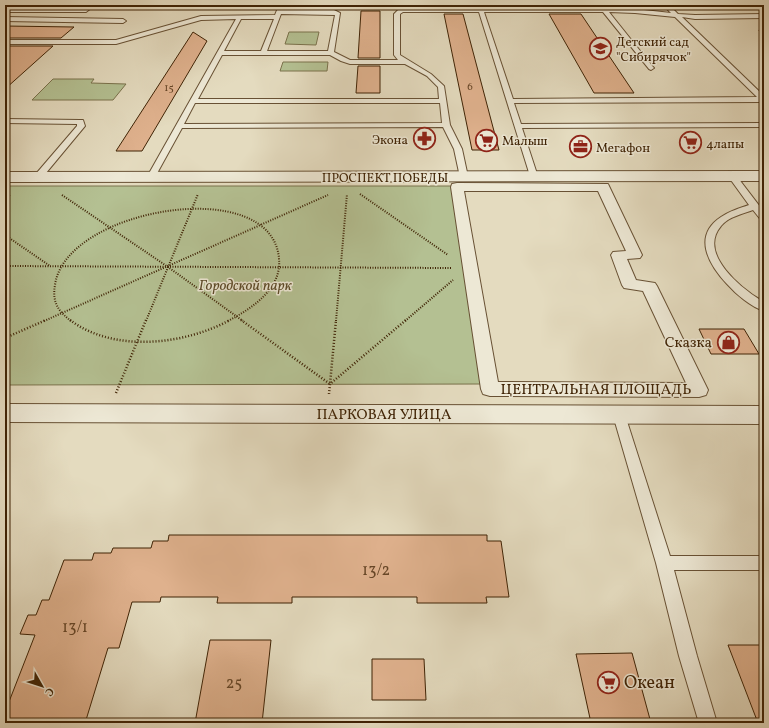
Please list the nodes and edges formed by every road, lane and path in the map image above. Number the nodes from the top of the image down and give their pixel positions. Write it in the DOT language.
graph roads {
  1 [pos="92,5"];
  2 [pos="282,5"];
  3 [pos="594,5"];
  4 [pos="666,5"];
  5 [pos="402,8"];
  6 [pos="5,10"];
  7 [pos="481,11"];
  8 [pos="602,11"];
  9 [pos="279,15"];
  10 [pos="676,15"];
  11 [pos="764,16"];
  12 [pos="239,18"];
  13 [pos="5,20"];
  14 [pos="123,20"];
  15 [pos="5,42"];
  16 [pos="219,53"];
  17 [pos="263,53"];
  18 [pos="330,53"];
  19 [pos="405,62"];
  20 [pos="651,68"];
  21 [pos="764,100"];
  22 [pos="193,101"];
  23 [pos="443,101"];
  24 [pos="510,101"];
  25 [pos="5,121"];
  26 [pos="446,125"];
  27 [pos="764,125"];
  28 [pos="180,126"];
  29 [pos="518,126"];
  30 [pos="732,176"];
  31 [pos="764,176"];
  32 [pos="5,177"];
  33 [pos="38,177"];
  34 [pos="151,177"];
  35 [pos="464,177"];
  36 [pos="534,177"];
  37 [pos="603,187"];
  38 [pos="200,190"];
  39 [pos="354,190"];
  40 [pos="58,192"];
  41 [pos="334,192"];
  42 [pos="347,193"];
  43 [pos="755,206"];
  44 [pos="192,208"];
  45 [pos="764,218"];
  46 [pos="260,225"];
  47 [pos="110,227"];
  48 [pos="5,235"];
  49 [pos="448,255"];
  50 [pos="5,266"];
  51 [pos="50,266"];
  52 [pos="62,266"];
  53 [pos="168,267"];
  54 [pos="279,267"];
  55 [pos="341,267"];
  56 [pos="451,268"];
  57 [pos="455,278"];
  58 [pos="764,307"];
  59 [pos="61,314"];
  60 [pos="236,316"];
  61 [pos="5,338"];
  62 [pos="137,342"];
  63 [pos="330,384"];
  64 [pos="5,413"];
  65 [pos="107,413"];
  66 [pos="619,415"];
  67 [pos="764,415"];
  68 [pos="764,563"];
  69 [pos="664,564"];
  70 [pos="708,723"];
  1 -- 6 [label="lane"];
  2 -- 9 [label="lane"];
  3 -- 8 [label="lane"];
  4 -- 10 [label="lane"];
  5 -- 7 [label="lane"];
  5 -- 19 [label="lane"];
  7 -- 8 [label="lane"];
  7 -- 24 [label="lane"];
  8 -- 10 [label="lane"];
  8 -- 20 [label="lane"];
  9 -- 12 [label="lane"];
  9 -- 17 [label="lane"];
  9 -- 18 [label="lane"];
  10 -- 11 [label="lane"];
  10 -- 21 [label="lane"];
  12 -- 15 [label="lane"];
  12 -- 16 [label="lane"];
  13 -- 14 [label="lane"];
  16 -- 17 [label="lane"];
  16 -- 22 [label="lane"];
  17 -- 18 [label="lane"];
  18 -- 19 [label="lane"];
  19 -- 23 [label="lane"];
  21 -- 24 [label="lane"];
  22 -- 23 [label="lane"];
  22 -- 28 [label="lane"];
  23 -- 26 [label="lane"];
  24 -- 29 [label="lane"];
  25 -- 33 [label="lane"];
  26 -- 28 [label="lane"];
  26 -- 35 [label="lane"];
  27 -- 29 [label="lane"];
  28 -- 34 [label="lane"];
  29 -- 36 [label="lane"];
  30 -- 31 [label="street, ПРОСПЕКТ ПОБЕДЫ"];
  30 -- 36 [label="street, ПРОСПЕКТ ПОБЕДЫ"];
  30 -- 43 [label="lane"];
  32 -- 33 [label="street, ПРОСПЕКТ ПОБЕДЫ"];
  33 -- 34 [label="street, ПРОСПЕКТ ПОБЕДЫ"];
  34 -- 35 [label="street, ПРОСПЕКТ ПОБЕДЫ"];
  35 -- 36 [label="street, ПРОСПЕКТ ПОБЕДЫ"];
  37 -- 37 [label="street, ЦЕНТРАЛЬНАЯ ПЛОЩАДЬ"];
  38 -- 44 [label="path"];
  39 -- 49 [label="path"];
  40 -- 47 [label="path"];
  41 -- 46 [label="path"];
  42 -- 55 [label="path"];
  43 -- 45 [label="lane"];
  43 -- 58 [label="lane"];
  44 -- 46 [label="path"];
  44 -- 47 [label="path"];
  44 -- 53 [label="path"];
  46 -- 53 [label="path"];
  46 -- 54 [label="path"];
  47 -- 52 [label="path"];
  47 -- 53 [label="path"];
  48 -- 51 [label="path"];
  50 -- 51 [label="path"];
  51 -- 52 [label="path"];
  52 -- 53 [label="path"];
  52 -- 59 [label="path"];
  53 -- 54 [label="path"];
  53 -- 59 [label="path"];
  53 -- 60 [label="path"];
  53 -- 62 [label="path"];
  54 -- 55 [label="path"];
  54 -- 60 [label="path"];
  55 -- 56 [label="path"];
  55 -- 63 [label="path"];
  57 -- 63 [label="path"];
  59 -- 61 [label="path"];
  59 -- 62 [label="path"];
  60 -- 62 [label="path"];
  60 -- 63 [label="path"];
  62 -- 65 [label="path"];
  64 -- 65 [label="street, ПАРКОВАЯ УЛИЦА"];
  65 -- 66 [label="street, ПАРКОВАЯ УЛИЦА"];
  66 -- 67 [label="street, ПАРКОВАЯ УЛИЦА"];
  66 -- 69 [label="lane"];
  68 -- 69 [label="lane"];
  69 -- 70 [label="lane"];
}
